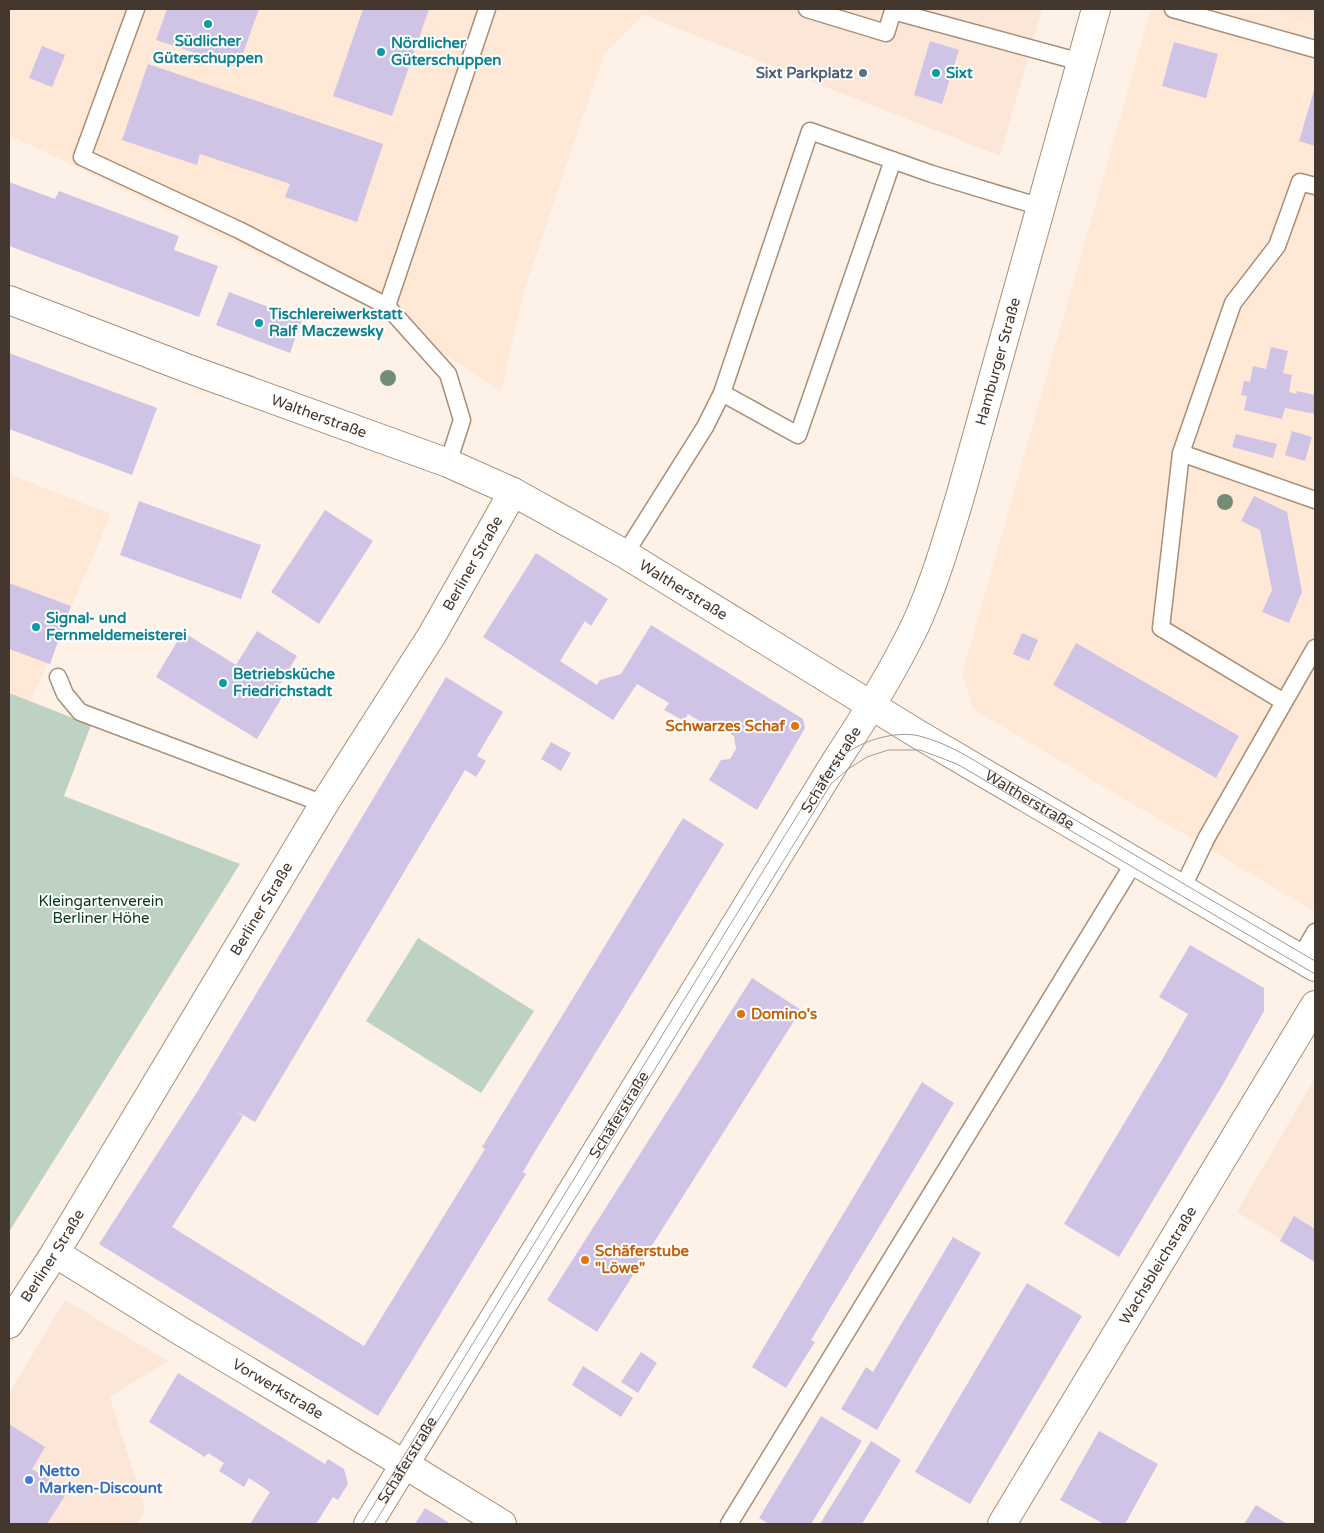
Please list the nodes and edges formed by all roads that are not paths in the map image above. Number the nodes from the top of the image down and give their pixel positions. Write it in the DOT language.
graph roads {
  1 [pos="136,9"];
  2 [pos="488,9"];
  3 [pos="806,9"];
  4 [pos="1096,9"];
  5 [pos="1173,9"];
  6 [pos="894,10"];
  7 [pos="1315,49"];
  8 [pos="1081,62"];
  9 [pos="893,160"];
  10 [pos="1315,186"];
  11 [pos="1041,206"];
  12 [pos="9,300"];
  13 [pos="387,306"];
  14 [pos="722,393"];
  15 [pos="1181,453"];
  16 [pos="448,464"];
  17 [pos="513,492"];
  18 [pos="1315,500"];
  19 [pos="625,554"];
  20 [pos="1315,648"];
  21 [pos="58,677"];
  22 [pos="1284,702"];
  23 [pos="872,705"];
  24 [pos="324,804"];
  25 [pos="1135,861"];
  26 [pos="1182,889"];
  27 [pos="1315,932"];
  28 [pos="1308,962"];
  29 [pos="1315,1005"];
  30 [pos="55,1254"];
  31 [pos="9,1324"];
  32 [pos="405,1464"];
  33 [pos="368,1524"];
  34 [pos="502,1524"];
  35 [pos="729,1524"];
  36 [pos="1002,1524"];
  1 -- 13 [label="lane"];
  2 -- 13 [label="lane"];
  3 -- 6 [label="lane"];
  4 -- 8 [label="street, Hamburger Straße"];
  5 -- 7 [label="lane"];
  6 -- 8 [label="lane"];
  8 -- 11 [label="street, Hamburger Straße"];
  9 -- 11 [label="lane"];
  9 -- 14 [label="lane"];
  9 -- 14 [label="lane"];
  10 -- 15 [label="lane"];
  11 -- 23 [label="street, Hamburger Straße"];
  12 -- 16 [label="street, Waltherstraße"];
  13 -- 16 [label="lane"];
  14 -- 19 [label="lane"];
  15 -- 18 [label="lane"];
  15 -- 22 [label="lane"];
  16 -- 17 [label="street, Waltherstraße"];
  17 -- 19 [label="street, Waltherstraße"];
  17 -- 24 [label="street, Berliner Straße"];
  19 -- 23 [label="street, Waltherstraße"];
  20 -- 22 [label="lane"];
  21 -- 24 [label="lane"];
  22 -- 26 [label="lane"];
  23 -- 25 [label="street, Waltherstraße"];
  23 -- 32 [label="street, Schäferstraße"];
  24 -- 30 [label="street, Berliner Straße"];
  25 -- 26 [label="street, Waltherstraße"];
  25 -- 35 [label="lane"];
  26 -- 28 [label="street, Waltherstraße"];
  27 -- 28 [label="lane"];
  29 -- 36 [label="street, Wachsbleichstraße"];
  30 -- 31 [label="street, Berliner Straße"];
  30 -- 32 [label="street, Vorwerkstraße"];
  32 -- 33 [label="street, Schäferstraße"];
  32 -- 34 [label="street, Vorwerkstraße"];
}
